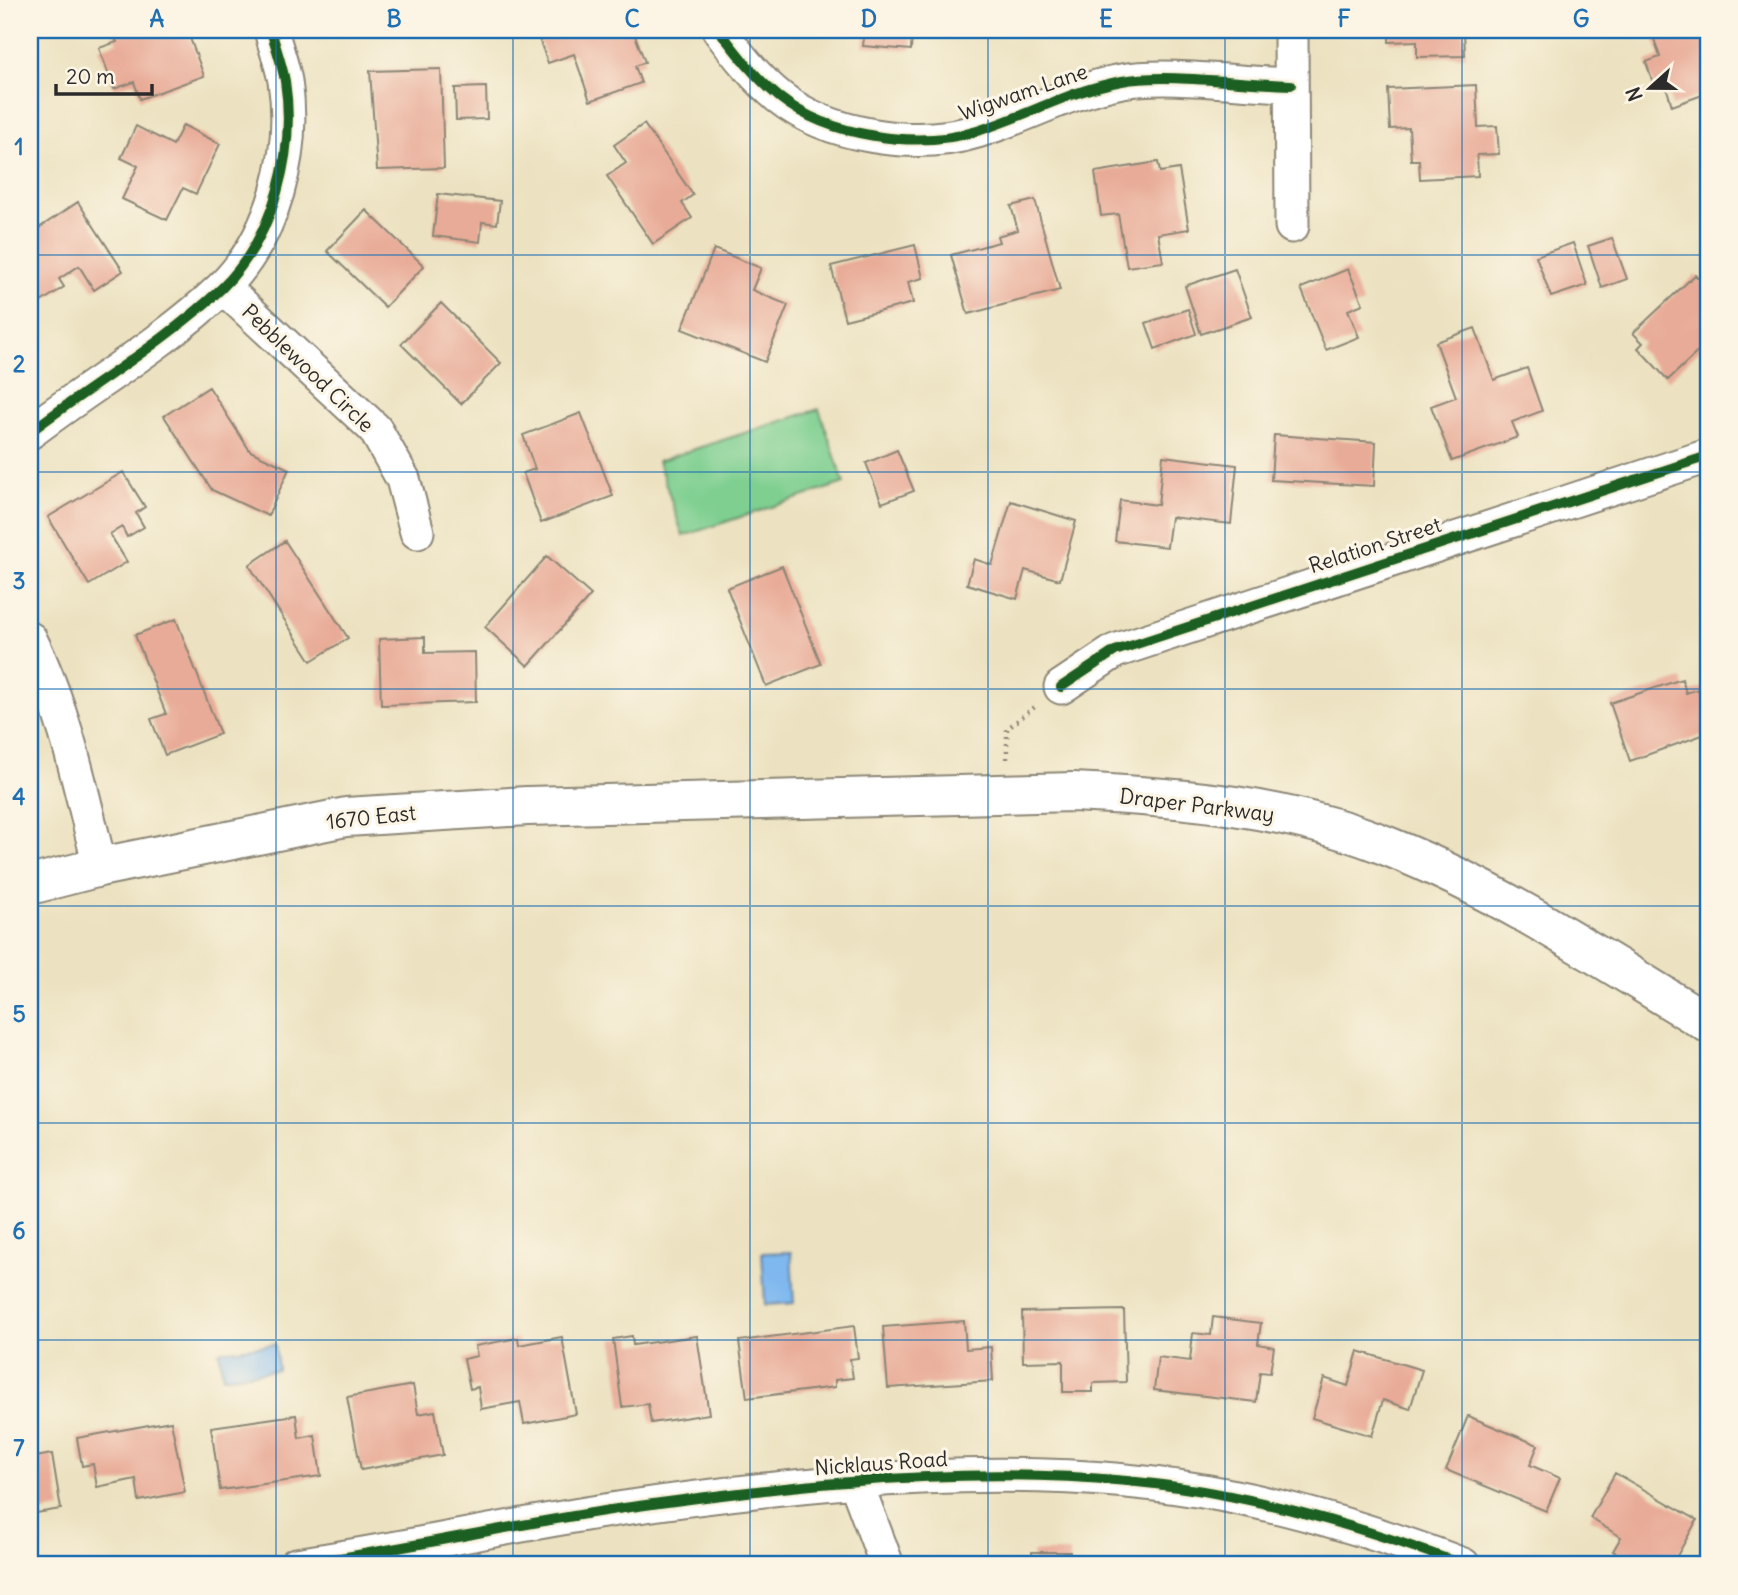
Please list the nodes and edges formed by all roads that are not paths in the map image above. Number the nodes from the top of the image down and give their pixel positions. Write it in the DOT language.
graph roads {
  1 [pos="271,30"];
  2 [pos="719,30"];
  3 [pos="1291,30"];
  4 [pos="1291,85"];
  5 [pos="1292,226"];
  6 [pos="223,286"];
  7 [pos="30,432"];
  8 [pos="1708,456"];
  9 [pos="417,532"];
  10 [pos="30,639"];
  11 [pos="1061,687"];
  12 [pos="719,802"];
  13 [pos="100,867"];
  14 [pos="30,885"];
  15 [pos="1708,1023"];
  16 [pos="856,1483"];
  17 [pos="296,1565"];
  18 [pos="887,1565"];
  19 [pos="1463,1565"];
  1 -- 6 [label="street"];
  2 -- 4 [label="street, Wigwam Lane"];
  3 -- 4 [label="street"];
  4 -- 5 [label="street"];
  6 -- 7 [label="street"];
  6 -- 9 [label="street, Pebblewood Circle"];
  8 -- 11 [label="street, Relation Street"];
  10 -- 13 [label="street"];
  12 -- 13 [label="main road, 1670 East"];
  12 -- 15 [label="main road, Draper Parkway"];
  13 -- 14 [label="main road, 1670 East"];
  16 -- 17 [label="street, Nicklaus Road"];
  16 -- 18 [label="street"];
  16 -- 19 [label="street, Nicklaus Road"];
}
